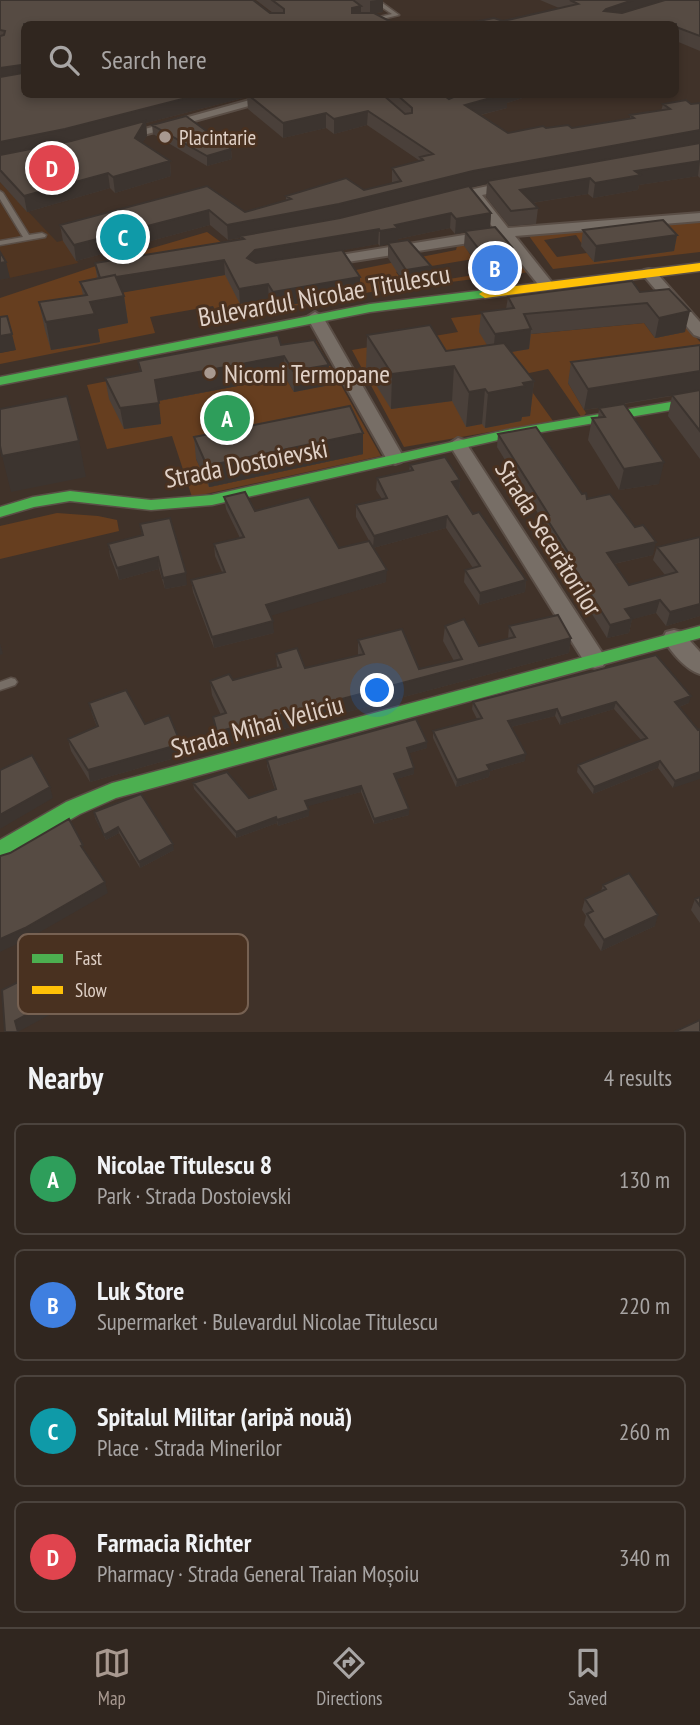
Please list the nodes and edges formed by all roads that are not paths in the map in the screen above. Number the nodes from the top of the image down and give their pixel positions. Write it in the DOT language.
graph roads {
  1 [pos="379,3"];
  2 [pos="362,14"];
  3 [pos="373,21"];
  4 [pos="271,98"];
  5 [pos="108,140"];
  6 [pos="526,183"];
  7 [pos="472,192"];
  8 [pos="0,193"];
  9 [pos="433,201"];
  10 [pos="700,217"];
  11 [pos="505,233"];
  12 [pos="42,235"];
  13 [pos="27,238"];
  14 [pos="0,243"];
  15 [pos="312,263"];
  16 [pos="700,267"];
  17 [pos="649,273"];
  18 [pos="546,285"];
  19 [pos="315,317"];
  20 [pos="700,332"];
  21 [pos="0,381"];
  22 [pos="700,401"];
  23 [pos="458,444"];
  24 [pos="395,458"];
  25 [pos="0,512"];
  26 [pos="700,632"];
  27 [pos="674,638"];
  28 [pos="595,660"];
  29 [pos="700,666"];
  30 [pos="0,851"];
  1 -- 3 [label="lane"];
  2 -- 3 [label="lane"];
  4 -- 5 [label="street"];
  6 -- 7 [label="street"];
  7 -- 9 [label="street"];
  7 -- 11 [label="street"];
  8 -- 13 [label="lane"];
  10 -- 11 [label="street"];
  11 -- 15 [label="street"];
  11 -- 18 [label="street"];
  12 -- 13 [label="lane"];
  13 -- 14 [label="lane"];
  16 -- 17 [label="street, Bulevardul Nicolae Titulescu"];
  17 -- 18 [label="street, Bulevardul Nicolae Titulescu"];
  17 -- 20 [label="street"];
  18 -- 19 [label="street, Bulevardul Nicolae Titulescu"];
  19 -- 21 [label="street, Bulevardul Nicolae Titulescu"];
  19 -- 24 [label="street"];
  22 -- 23 [label="street, Strada Dostoievski"];
  23 -- 24 [label="street, Strada Dostoievski"];
  23 -- 28 [label="street, Strada Secerătorilor"];
  24 -- 25 [label="street, Strada Dostoievski"];
  26 -- 27 [label="street, Strada Mihai Veliciu"];
  27 -- 28 [label="street, Strada Mihai Veliciu"];
  27 -- 29 [label="street"];
  28 -- 30 [label="street, Strada Mihai Veliciu"];
}
